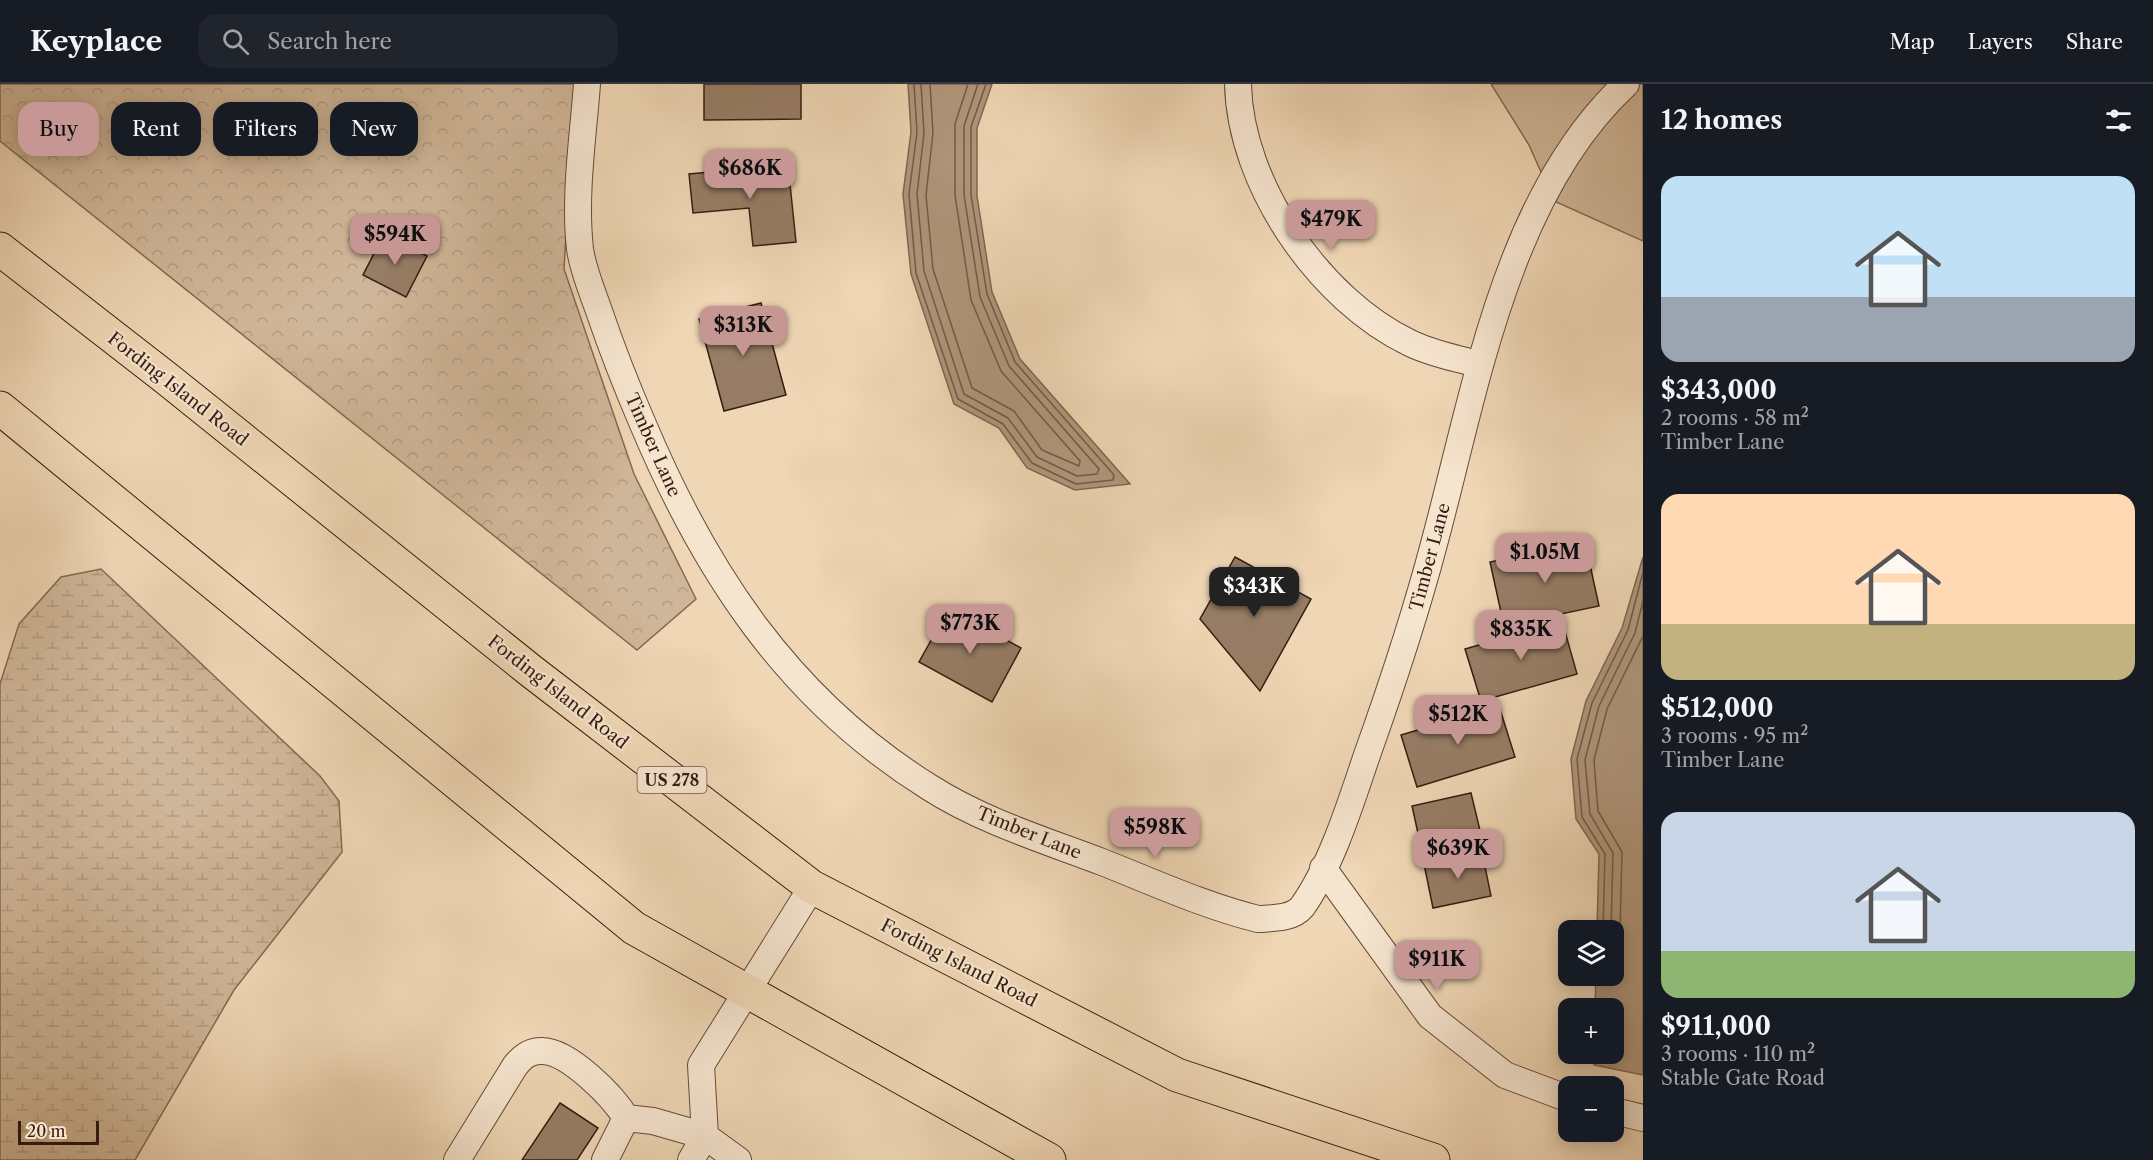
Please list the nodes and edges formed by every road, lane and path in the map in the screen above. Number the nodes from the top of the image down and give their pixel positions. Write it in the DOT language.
graph roads {
  1 [pos="587,84"];
  2 [pos="1238,84"];
  3 [pos="1626,84"];
  4 [pos="0,249"];
  5 [pos="0,278"];
  6 [pos="1480,365"];
  7 [pos="166,378"];
  8 [pos="0,408"];
  9 [pos="1323,868"];
  10 [pos="812,887"];
  11 [pos="746,992"];
  12 [pos="1558,1095"];
  13 [pos="1624,1113"];
  14 [pos="626,1118"];
  15 [pos="1643,1118"];
  16 [pos="705,1136"];
  17 [pos="1421,1157"];
  18 [pos="457,1160"];
  19 [pos="605,1160"];
  20 [pos="691,1160"];
  21 [pos="738,1160"];
  22 [pos="1049,1160"];
  1 -- 9 [label="street, Timber Lane"];
  2 -- 6 [label="street"];
  3 -- 6 [label="street, Timber Lane"];
  4 -- 7 [label="highway, Fording Island Road / US 278"];
  5 -- 7 [label="highway"];
  6 -- 9 [label="street, Timber Lane"];
  7 -- 10 [label="highway, Fording Island Road / US 278"];
  8 -- 11 [label="highway"];
  9 -- 12 [label="street"];
  10 -- 11 [label="street"];
  10 -- 17 [label="highway, Fording Island Road / US 278"];
  11 -- 16 [label="street"];
  11 -- 22 [label="highway"];
  13 -- 15 [label="street"];
  14 -- 16 [label="street"];
  14 -- 18 [label="street"];
  14 -- 19 [label="street"];
  16 -- 20 [label="street"];
  16 -- 21 [label="street"];
}
